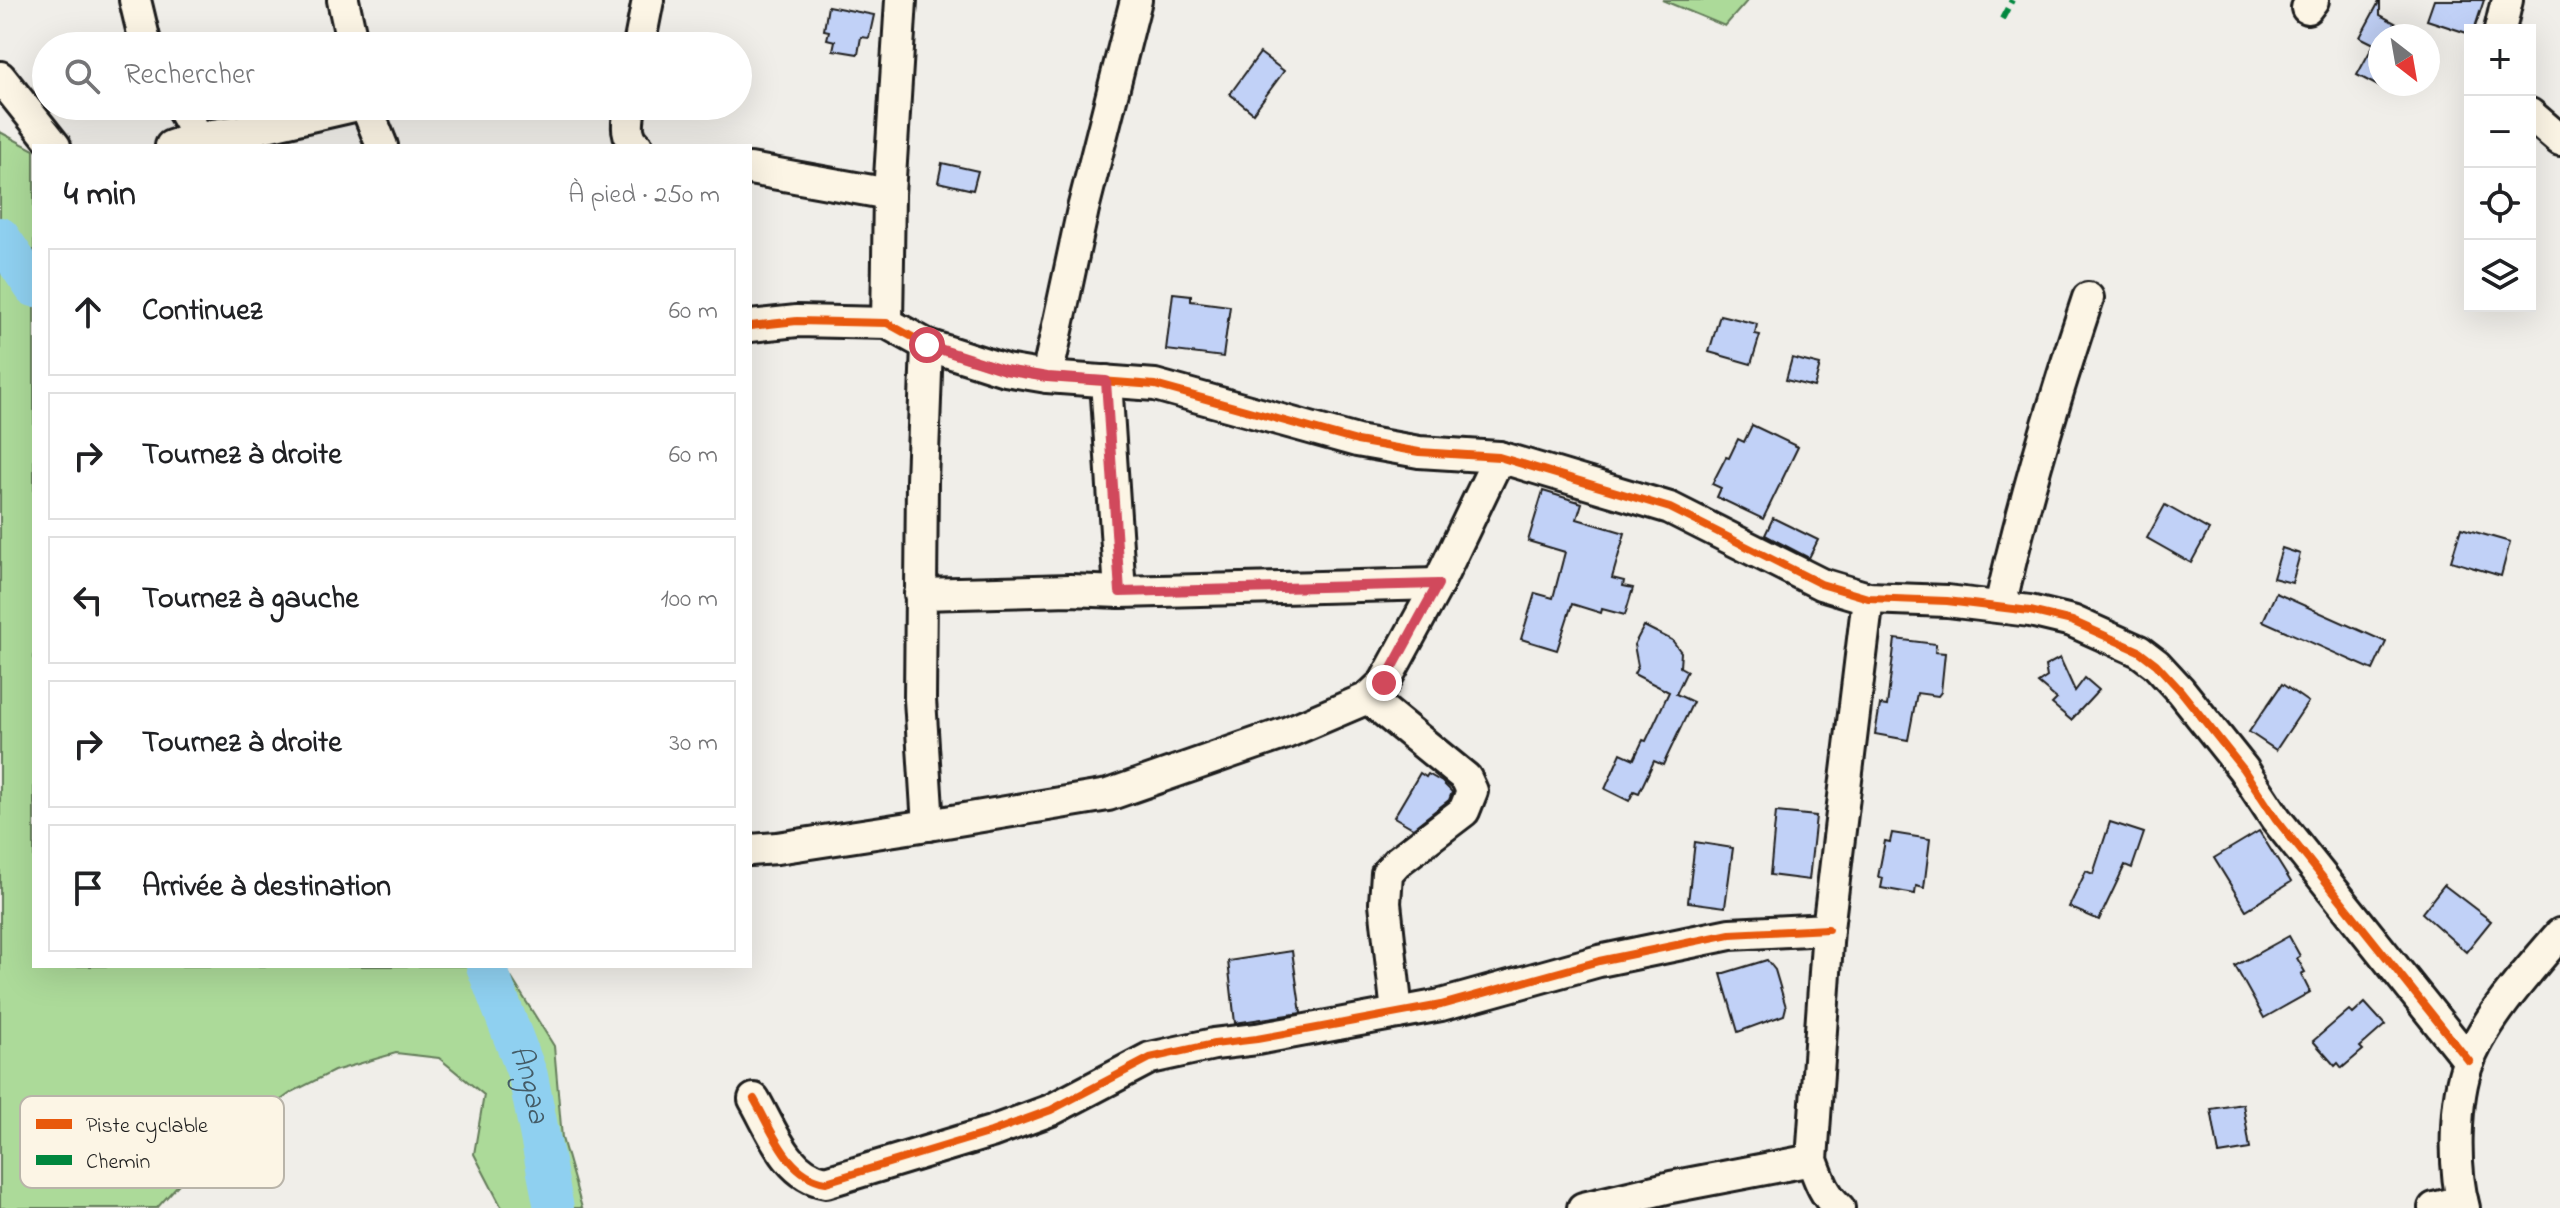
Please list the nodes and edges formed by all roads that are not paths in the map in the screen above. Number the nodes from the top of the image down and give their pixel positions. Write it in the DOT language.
graph roads {
  1 [pos="135,0"];
  2 [pos="343,0"];
  3 [pos="648,0"];
  4 [pos="901,0"];
  5 [pos="1136,0"];
  6 [pos="2507,0"];
  7 [pos="2501,24"];
  8 [pos="143,32"];
  9 [pos="350,32"];
  10 [pos="642,32"];
  11 [pos="0,77"];
  12 [pos="32,117"];
  13 [pos="2536,119"];
  14 [pos="34,120"];
  15 [pos="182,120"];
  16 [pos="293,120"];
  17 [pos="372,120"];
  18 [pos="628,120"];
  19 [pos="2560,140"];
  20 [pos="185,142"];
  21 [pos="53,144"];
  22 [pos="381,144"];
  23 [pos="634,144"];
  24 [pos="752,169"];
  25 [pos="889,194"];
  26 [pos="2088,298"];
  27 [pos="887,323"];
  28 [pos="752,326"];
  29 [pos="927,345"];
  30 [pos="1047,377"];
  31 [pos="1106,381"];
  32 [pos="1499,457"];
  33 [pos="1438,584"];
  34 [pos="1120,592"];
  35 [pos="920,594"];
  36 [pos="1868,598"];
  37 [pos="2000,607"];
  38 [pos="1368,698"];
  39 [pos="928,825"];
  40 [pos="752,850"];
  41 [pos="1828,929"];
  42 [pos="2560,934"];
  43 [pos="1397,1013"];
  44 [pos="2469,1061"];
  45 [pos="754,1099"];
  46 [pos="1816,1184"];
  47 [pos="2453,1206"];
  48 [pos="1583,1208"];
  49 [pos="1839,1208"];
  1 -- 8 [label="street"];
  2 -- 9 [label="street"];
  3 -- 10 [label="street"];
  4 -- 25 [label="street"];
  5 -- 30 [label="street"];
  6 -- 7 [label="street"];
  11 -- 12 [label="street"];
  13 -- 19 [label="street"];
  14 -- 21 [label="street"];
  15 -- 20 [label="street"];
  16 -- 20 [label="street"];
  17 -- 22 [label="street"];
  18 -- 23 [label="street"];
  24 -- 25 [label="street"];
  25 -- 27 [label="street"];
  26 -- 37 [label="street"];
  27 -- 28 [label="street"];
  27 -- 29 [label="street"];
  29 -- 30 [label="street"];
  29 -- 35 [label="street"];
  30 -- 31 [label="street"];
  31 -- 32 [label="street"];
  31 -- 34 [label="street"];
  32 -- 33 [label="street"];
  32 -- 36 [label="street"];
  33 -- 34 [label="street"];
  33 -- 38 [label="street"];
  34 -- 35 [label="street"];
  35 -- 39 [label="street"];
  36 -- 37 [label="street"];
  36 -- 41 [label="street"];
  37 -- 44 [label="street"];
  38 -- 39 [label="street"];
  38 -- 43 [label="street"];
  39 -- 40 [label="street"];
  41 -- 43 [label="street"];
  41 -- 46 [label="street"];
  42 -- 44 [label="street"];
  43 -- 45 [label="street"];
  44 -- 47 [label="street"];
  46 -- 48 [label="street"];
  46 -- 49 [label="street"];
}
